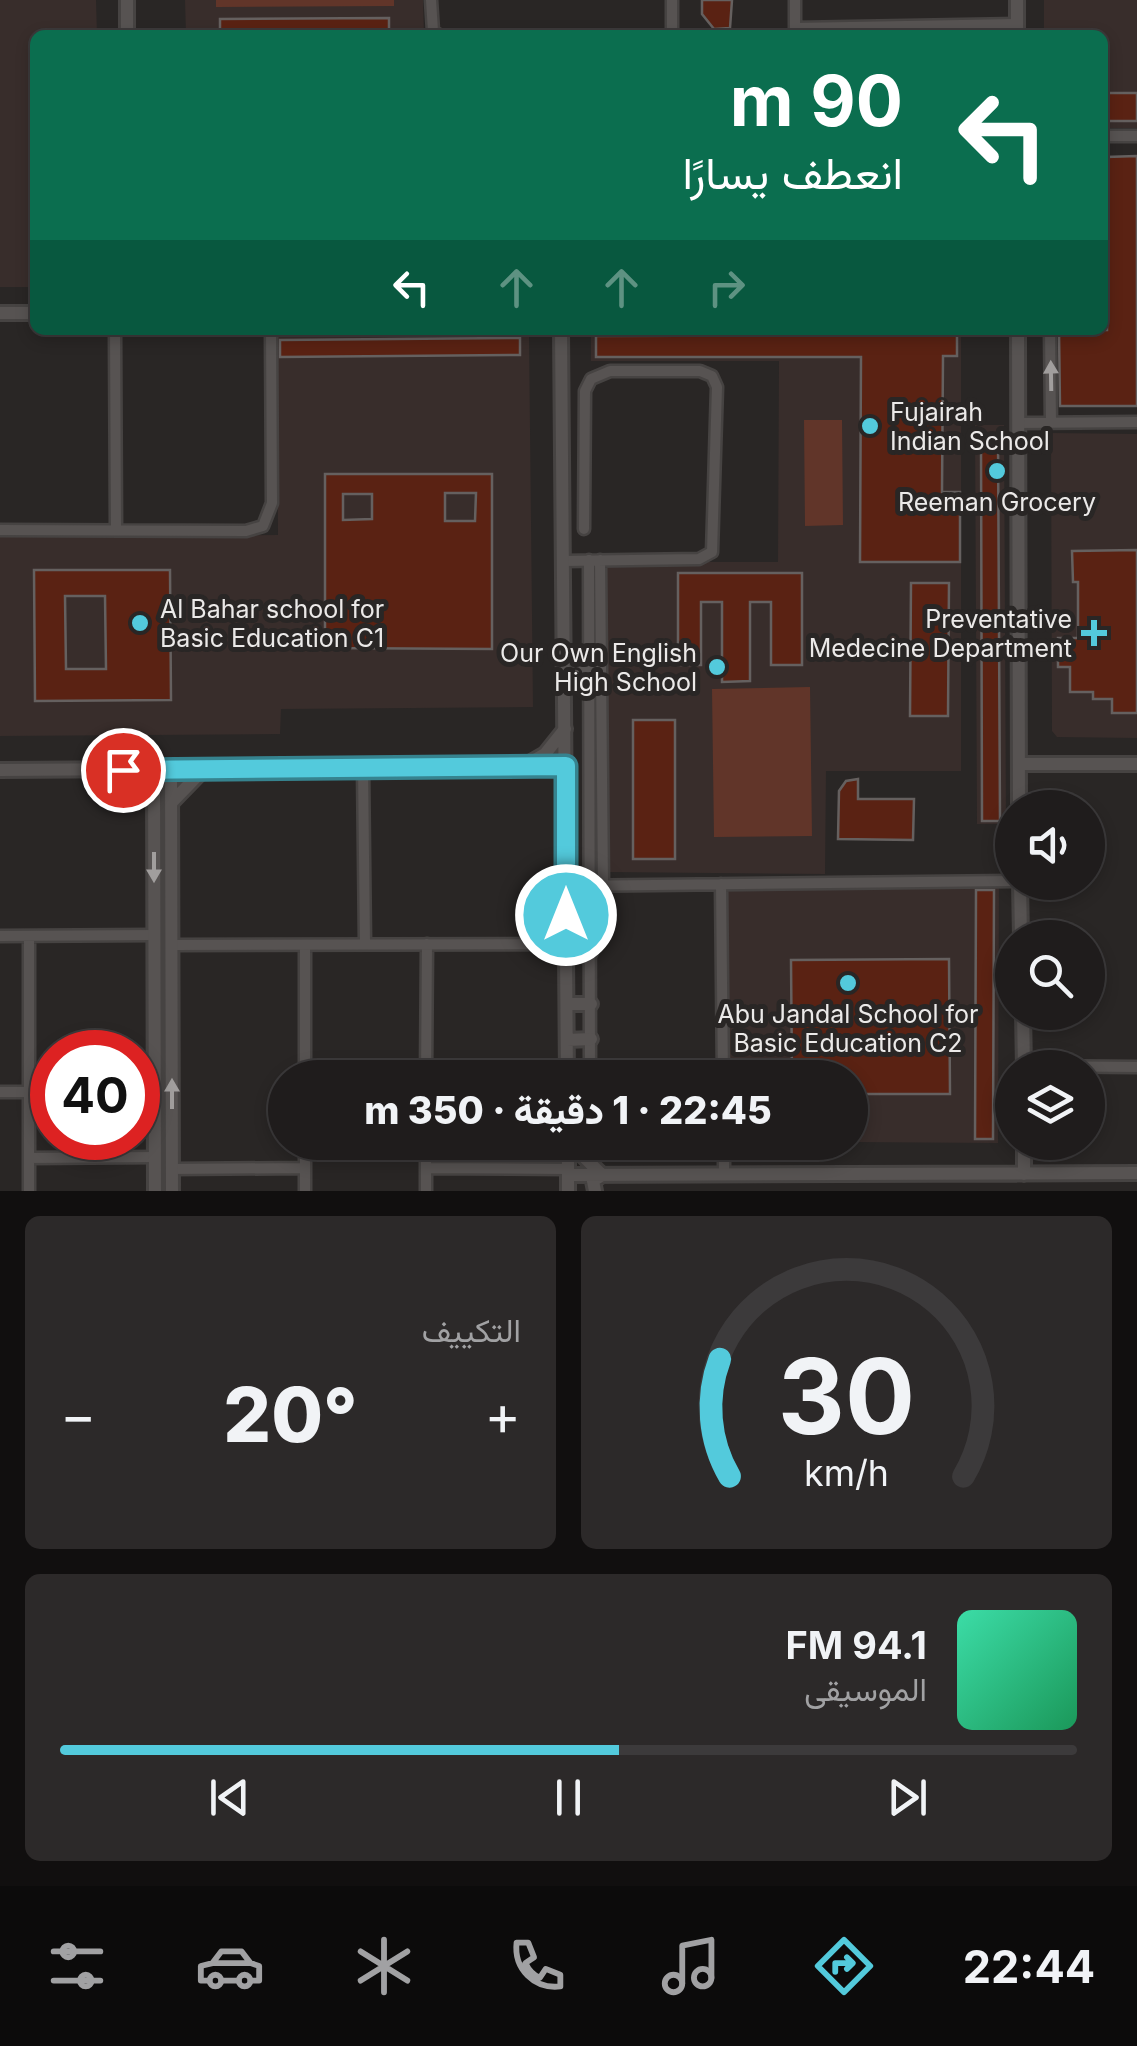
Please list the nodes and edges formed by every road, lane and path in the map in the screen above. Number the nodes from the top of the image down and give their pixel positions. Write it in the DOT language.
graph roads {
  1 [pos="127,0"];
  2 [pos="431,0"];
  3 [pos="672,0"];
  4 [pos="795,0"];
  5 [pos="1017,0"];
  6 [pos="127,30"];
  7 [pos="433,30"];
  8 [pos="672,30"];
  9 [pos="795,30"];
  10 [pos="1017,30"];
  11 [pos="1108,136"];
  12 [pos="1137,136"];
  13 [pos="30,313"];
  14 [pos="0,314"];
  15 [pos="115,335"];
  16 [pos="271,335"];
  17 [pos="561,335"];
  18 [pos="1008,335"];
  19 [pos="1018,335"];
  20 [pos="1050,335"];
  21 [pos="1018,358"];
  22 [pos="562,398"];
  23 [pos="585,400"];
  24 [pos="1051,422"];
  25 [pos="1137,422"];
  26 [pos="1018,423"];
  27 [pos="584,529"];
  28 [pos="0,530"];
  29 [pos="116,530"];
  30 [pos="564,560"];
  31 [pos="594,560"];
  32 [pos="565,672"];
  33 [pos="595,672"];
  34 [pos="565,729"];
  35 [pos="1019,764"];
  36 [pos="1137,764"];
  37 [pos="524,766"];
  38 [pos="566,766"];
  39 [pos="363,767"];
  40 [pos="204,769"];
  41 [pos="0,770"];
  42 [pos="123,770"];
  43 [pos="154,770"];
  44 [pos="171,770"];
  45 [pos="1019,790"];
  46 [pos="154,802"];
  47 [pos="171,802"];
  48 [pos="566,802"];
  49 [pos="995,882"];
  50 [pos="721,884"];
  51 [pos="566,886"];
  52 [pos="590,886"];
  53 [pos="604,886"];
  54 [pos="0,936"];
  55 [pos="29,936"];
  56 [pos="154,936"];
  57 [pos="365,944"];
  58 [pos="426,944"];
  59 [pos="172,945"];
  60 [pos="306,945"];
  61 [pos="566,949"];
  62 [pos="590,954"];
  63 [pos="567,1004"];
  64 [pos="591,1004"];
  65 [pos="154,1030"];
  66 [pos="567,1040"];
  67 [pos="591,1040"];
  68 [pos="305,1060"];
  69 [pos="426,1060"];
  70 [pos="567,1060"];
  71 [pos="590,1060"];
  72 [pos="723,1060"];
  73 [pos="1105,1068"];
  74 [pos="1137,1068"];
  75 [pos="0,1092"];
  76 [pos="29,1092"];
  77 [pos="29,1158"];
  78 [pos="155,1160"];
  79 [pos="305,1160"];
  80 [pos="426,1160"];
  81 [pos="568,1160"];
  82 [pos="587,1160"];
  83 [pos="724,1160"];
  84 [pos="1024,1160"];
  85 [pos="305,1168"];
  86 [pos="426,1168"];
  87 [pos="172,1169"];
  88 [pos="568,1172"];
  89 [pos="724,1174"];
  90 [pos="1024,1174"];
  91 [pos="1137,1174"];
  92 [pos="602,1175"];
  93 [pos="29,1191"];
  94 [pos="155,1191"];
  95 [pos="172,1191"];
  96 [pos="305,1191"];
  97 [pos="426,1191"];
  98 [pos="568,1191"];
  99 [pos="595,1191"];
  1 -- 6 [label="street"];
  2 -- 7 [label="street"];
  3 -- 8 [label="street"];
  4 -- 9 [label="street"];
  5 -- 10 [label="street"];
  11 -- 12 [label="street"];
  13 -- 14 [label="street"];
  15 -- 29 [label="street"];
  16 -- 29 [label="street"];
  17 -- 22 [label="street"];
  18 -- 21 [label="street"];
  19 -- 21 [label="street"];
  24 -- 20 [label="street, one-way"];
  21 -- 26 [label="street"];
  22 -- 23 [label="street"];
  22 -- 30 [label="street"];
  23 -- 27 [label="street"];
  23 -- 31 [label="street"];
  24 -- 25 [label="street"];
  24 -- 26 [label="street"];
  26 -- 35 [label="street"];
  28 -- 29 [label="street"];
  30 -- 31 [label="street"];
  30 -- 32 [label="street"];
  31 -- 33 [label="street"];
  32 -- 33 [label="street"];
  32 -- 34 [label="street"];
  33 -- 52 [label="street"];
  33 -- 53 [label="street"];
  34 -- 37 [label="street"];
  34 -- 38 [label="street"];
  35 -- 36 [label="street"];
  35 -- 45 [label="street"];
  37 -- 38 [label="street"];
  37 -- 39 [label="street"];
  37 -- 48 [label="street"];
  38 -- 48 [label="street"];
  39 -- 40 [label="street"];
  39 -- 57 [label="street"];
  40 -- 44 [label="street"];
  40 -- 47 [label="street"];
  41 -- 42 [label="street"];
  42 -- 43 [label="street"];
  42 -- 46 [label="street"];
  43 -- 44 [label="street"];
  43 -- 46 [label="street"];
  44 -- 47 [label="street"];
  46 -- 56 [label="street, one-way"];
  47 -- 59 [label="street"];
  48 -- 51 [label="street"];
  49 -- 50 [label="street"];
  50 -- 53 [label="street"];
  50 -- 72 [label="street"];
  51 -- 52 [label="street"];
  51 -- 61 [label="street"];
  52 -- 53 [label="street"];
  52 -- 62 [label="street"];
  54 -- 55 [label="street"];
  55 -- 56 [label="street"];
  55 -- 76 [label="street"];
  56 -- 65 [label="street"];
  57 -- 58 [label="street"];
  57 -- 60 [label="street"];
  58 -- 61 [label="street"];
  58 -- 69 [label="street"];
  59 -- 60 [label="street"];
  87 -- 59 [label="street, one-way"];
  60 -- 68 [label="street"];
  61 -- 62 [label="street"];
  61 -- 63 [label="street"];
  62 -- 64 [label="street"];
  63 -- 64 [label="street"];
  63 -- 66 [label="street"];
  64 -- 67 [label="street"];
  66 -- 67 [label="street"];
  66 -- 70 [label="street"];
  67 -- 71 [label="street"];
  73 -- 74 [label="street"];
  75 -- 76 [label="street"];
  76 -- 77 [label="street"];
  77 -- 93 [label="street"];
  78 -- 94 [label="street"];
  79 -- 85 [label="street"];
  80 -- 86 [label="street"];
  81 -- 88 [label="street"];
  82 -- 92 [label="street"];
  83 -- 89 [label="street"];
  84 -- 90 [label="street"];
  85 -- 87 [label="street"];
  85 -- 96 [label="street"];
  86 -- 88 [label="street"];
  86 -- 97 [label="street"];
  87 -- 95 [label="street"];
  88 -- 92 [label="street"];
  88 -- 98 [label="street"];
  89 -- 90 [label="street"];
  89 -- 92 [label="street"];
  90 -- 91 [label="street"];
  92 -- 99 [label="street"];
}
